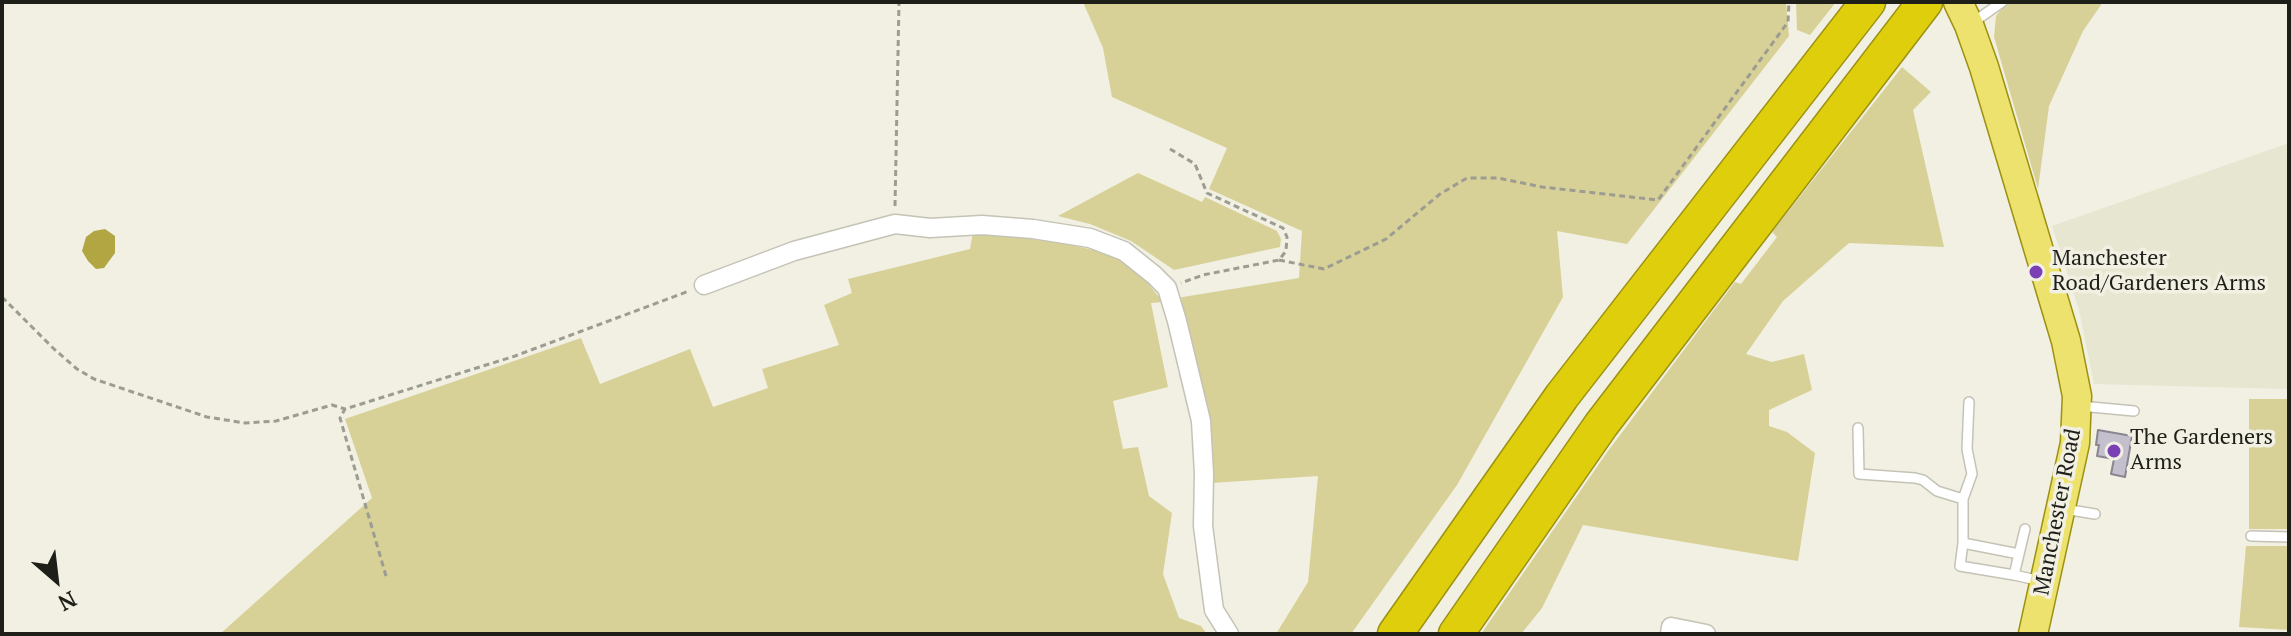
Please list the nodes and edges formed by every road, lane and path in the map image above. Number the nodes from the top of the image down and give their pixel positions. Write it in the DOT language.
graph roads {
  1 [pos="899,2"];
  2 [pos="1789,2"];
  3 [pos="1925,2"];
  4 [pos="2002,2"];
  5 [pos="1863,8"];
  6 [pos="1963,13"];
  7 [pos="1170,149"];
  8 [pos="895,224"];
  9 [pos="1279,260"];
  10 [pos="704,285"];
  11 [pos="1167,288"];
  12 [pos="2,297"];
  13 [pos="1969,402"];
  14 [pos="2077,406"];
  15 [pos="345,409"];
  16 [pos="2134,411"];
  17 [pos="1858,428"];
  18 [pos="1963,499"];
  19 [pos="2061,508"];
  20 [pos="2095,514"];
  21 [pos="2025,529"];
  22 [pos="2251,536"];
  23 [pos="2289,537"];
  24 [pos="1963,543"];
  25 [pos="2019,554"];
  26 [pos="2014,575"];
  27 [pos="386,576"];
  28 [pos="2045,582"];
  29 [pos="1229,634"];
  30 [pos="1395,634"];
  31 [pos="1456,634"];
  32 [pos="1670,634"];
  33 [pos="1706,634"];
  34 [pos="2033,634"];
  1 -- 8 [label="path"];
  2 -- 9 [label="path"];
  3 -- 31 [label="highway"];
  4 -- 6 [label="lane"];
  5 -- 30 [label="highway"];
  6 -- 14 [label="main road, Manchester Road"];
  7 -- 9 [label="path"];
  8 -- 10 [label="street"];
  8 -- 11 [label="street"];
  9 -- 11 [label="path"];
  10 -- 15 [label="path"];
  11 -- 29 [label="street"];
  12 -- 15 [label="path"];
  13 -- 18 [label="lane"];
  14 -- 16 [label="lane"];
  14 -- 19 [label="main road, Manchester Road"];
  15 -- 27 [label="path"];
  17 -- 18 [label="lane"];
  18 -- 24 [label="lane"];
  19 -- 20 [label="lane"];
  19 -- 28 [label="main road, Manchester Road"];
  21 -- 25 [label="lane"];
  22 -- 23 [label="lane"];
  24 -- 25 [label="lane"];
  24 -- 26 [label="lane"];
  25 -- 26 [label="lane"];
  26 -- 28 [label="lane"];
  28 -- 34 [label="main road, Manchester Road"];
  32 -- 33 [label="street"];
}
